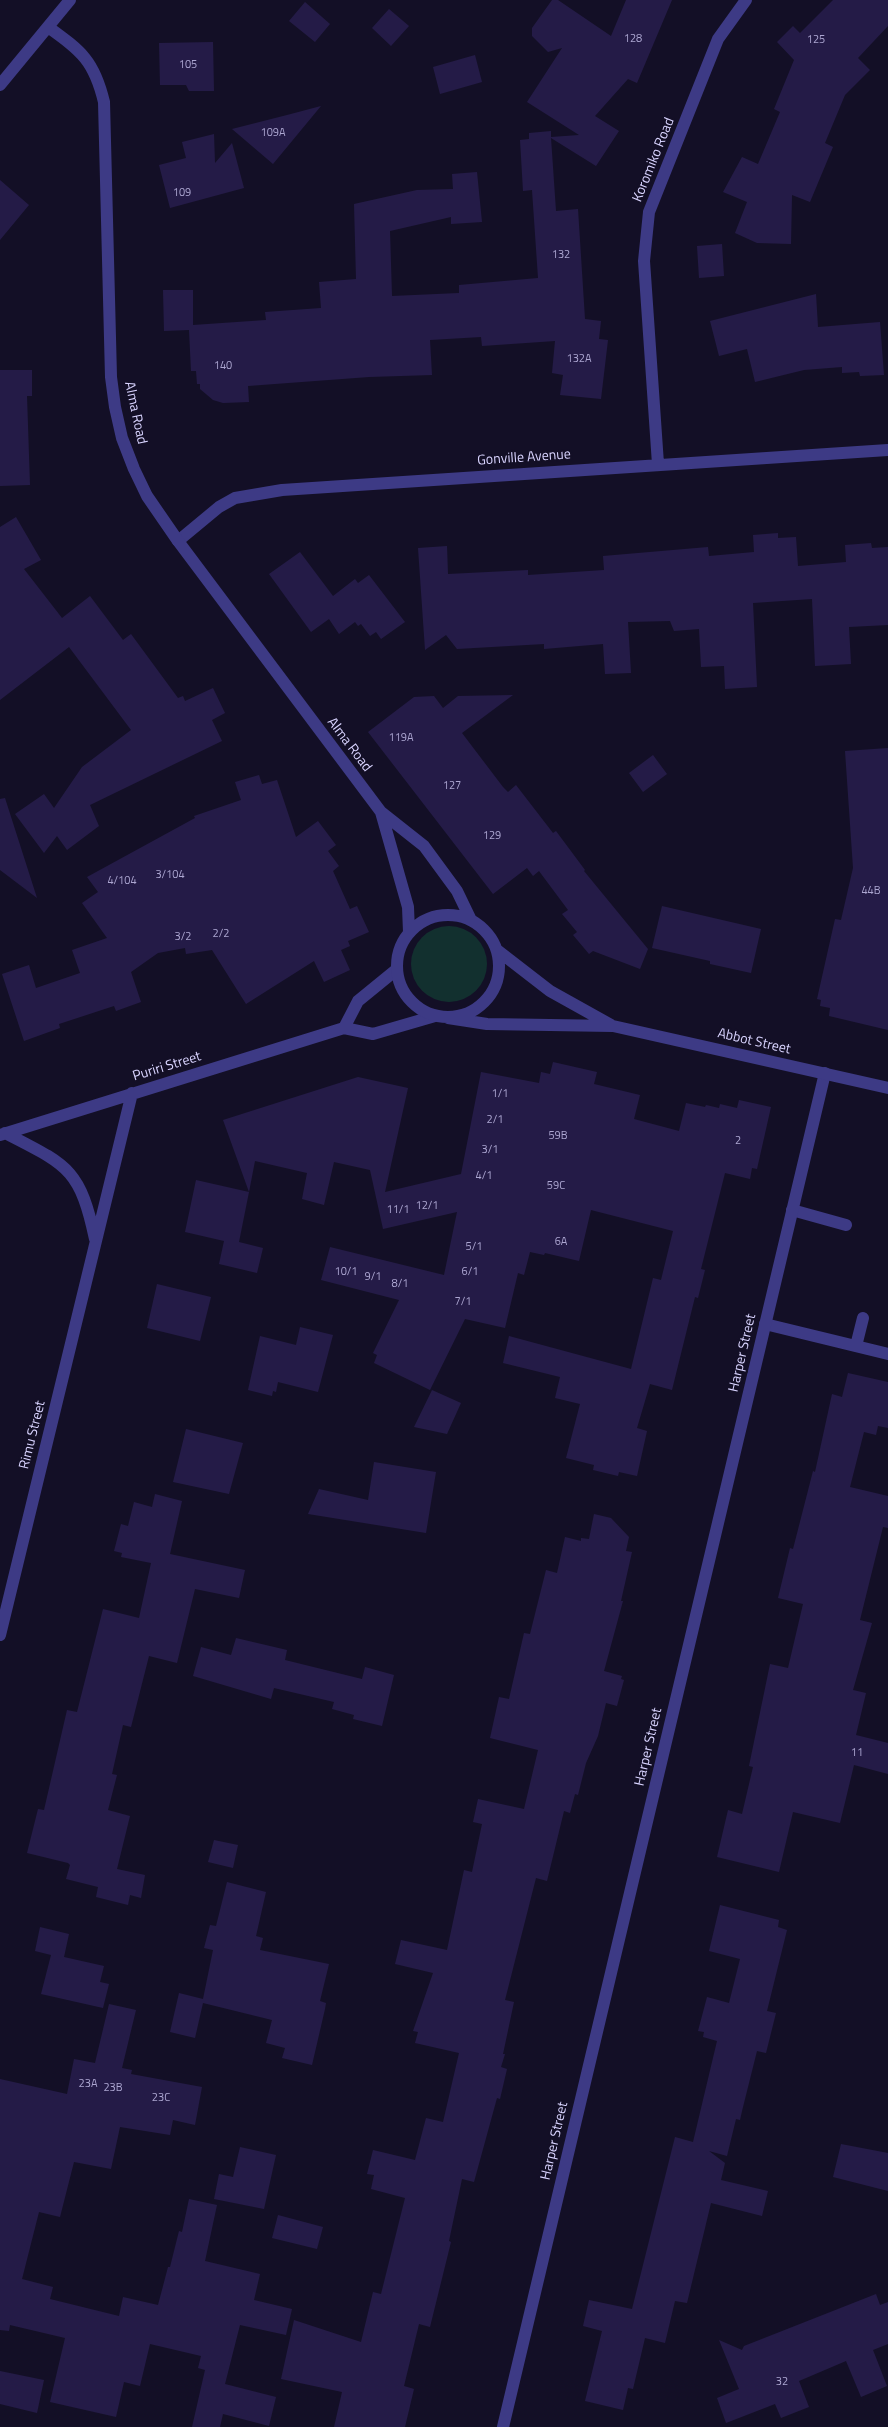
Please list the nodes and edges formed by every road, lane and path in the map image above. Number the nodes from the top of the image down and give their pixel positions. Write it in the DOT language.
graph roads {
  1 [pos="70,0"];
  2 [pos="746,0"];
  3 [pos="48,27"];
  4 [pos="0,85"];
  5 [pos="888,450"];
  6 [pos="658,464"];
  7 [pos="178,541"];
  8 [pos="381,812"];
  9 [pos="471,920"];
  10 [pos="409,932"];
  11 [pos="497,950"];
  12 [pos="396,970"];
  13 [pos="434,1016"];
  14 [pos="448,1018"];
  15 [pos="613,1026"];
  16 [pos="344,1028"];
  17 [pos="825,1074"];
  18 [pos="888,1088"];
  19 [pos="132,1093"];
  20 [pos="2,1134"];
  21 [pos="792,1210"];
  22 [pos="846,1225"];
  23 [pos="96,1241"];
  24 [pos="863,1318"];
  25 [pos="765,1324"];
  26 [pos="856,1346"];
  27 [pos="888,1354"];
  28 [pos="0,1635"];
  29 [pos="503,2427"];
  1 -- 3 [label="street"];
  2 -- 6 [label="street, Koromiko Road"];
  3 -- 4 [label="street"];
  3 -- 7 [label="street, Alma Road"];
  5 -- 6 [label="street, Gonville Avenue"];
  6 -- 7 [label="street, Gonville Avenue"];
  7 -- 8 [label="street, Alma Road"];
  8 -- 9 [label="street, Alma Road"];
  8 -- 10 [label="street, Alma Road"];
  9 -- 10 [label="street"];
  9 -- 11 [label="street"];
  10 -- 12 [label="street"];
  11 -- 14 [label="street"];
  11 -- 15 [label="street, Abbot Street"];
  12 -- 13 [label="street"];
  12 -- 16 [label="street"];
  13 -- 14 [label="street"];
  13 -- 16 [label="street, Puriri Street"];
  14 -- 15 [label="street, Abbot Street"];
  15 -- 17 [label="street, Abbot Street"];
  16 -- 19 [label="street, Puriri Street"];
  17 -- 18 [label="street, Abbot Street"];
  17 -- 21 [label="street, Harper Street"];
  19 -- 20 [label="street, Puriri Street"];
  19 -- 23 [label="street, Rimu Street"];
  20 -- 23 [label="street, Rimu Street"];
  21 -- 22 [label="street"];
  21 -- 25 [label="street, Harper Street"];
  23 -- 28 [label="street, Rimu Street"];
  24 -- 26 [label="street"];
  25 -- 26 [label="street"];
  25 -- 29 [label="street, Harper Street"];
  26 -- 27 [label="street"];
}
